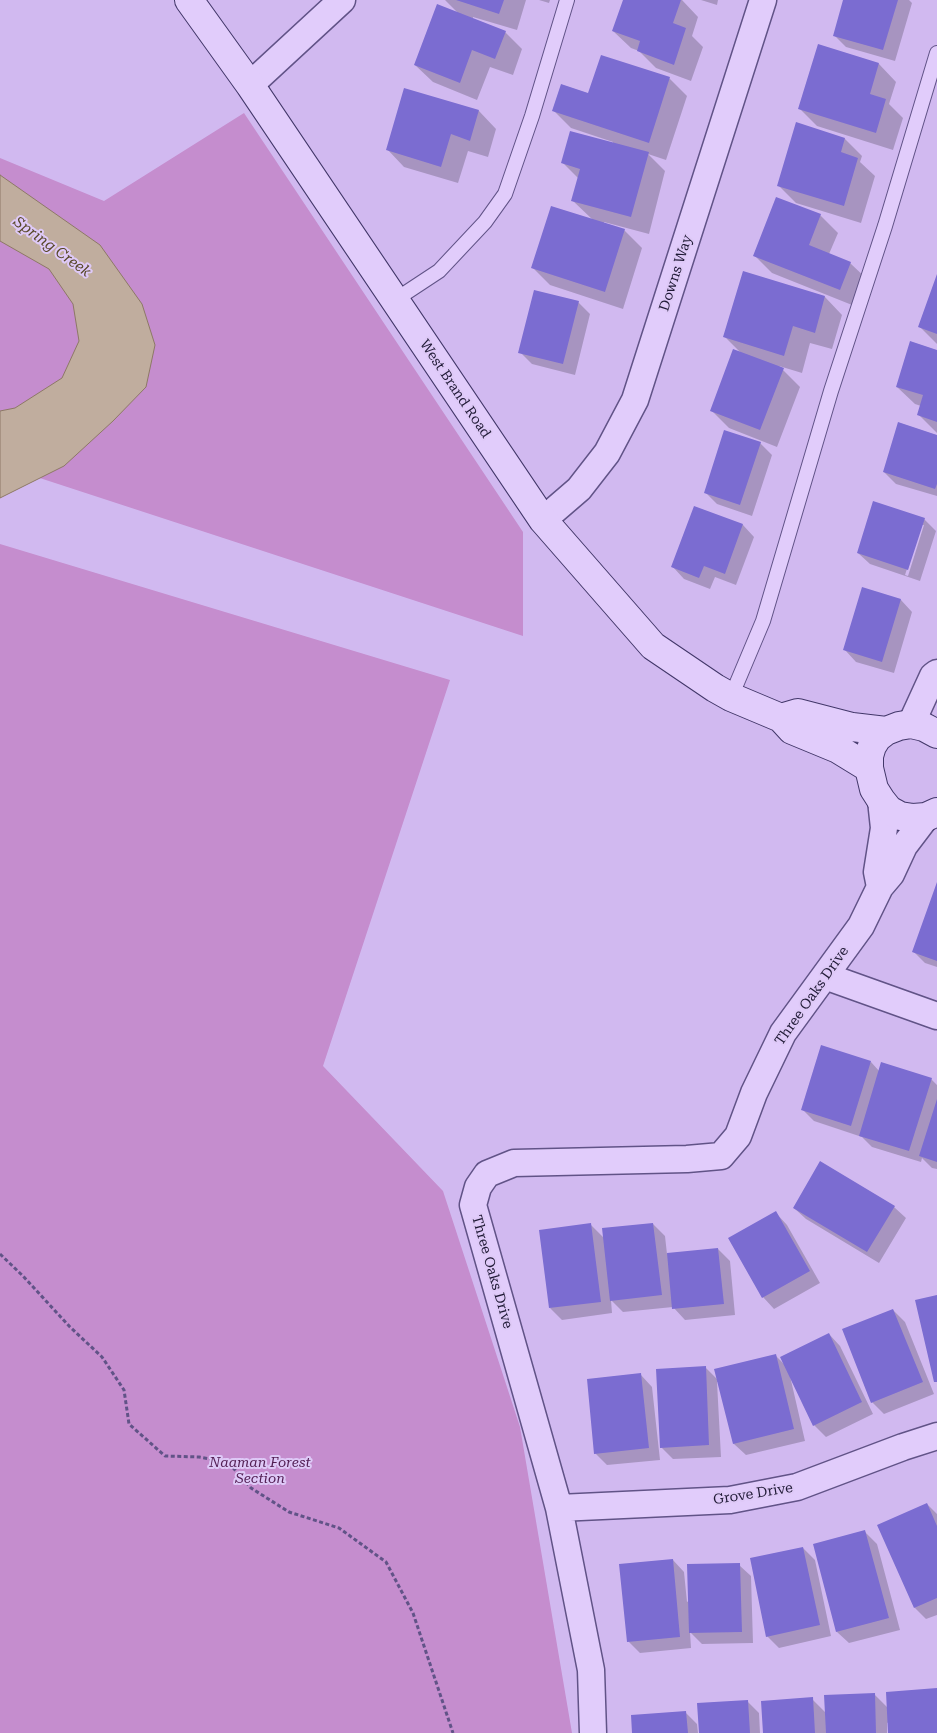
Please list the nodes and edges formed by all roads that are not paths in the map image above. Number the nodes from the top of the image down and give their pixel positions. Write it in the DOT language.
graph roads {
  1 [pos="189,0"];
  2 [pos="342,0"];
  3 [pos="567,0"];
  4 [pos="763,0"];
  5 [pos="937,53"];
  6 [pos="250,86"];
  7 [pos="395,300"];
  8 [pos="543,520"];
  9 [pos="937,673"];
  10 [pos="731,697"];
  11 [pos="781,718"];
  12 [pos="899,728"];
  13 [pos="937,734"];
  14 [pos="869,768"];
  15 [pos="881,800"];
  16 [pos="931,814"];
  17 [pos="880,887"];
  18 [pos="825,976"];
  19 [pos="937,1016"];
  20 [pos="937,1436"];
  21 [pos="559,1508"];
  22 [pos="593,1733"];
  1 -- 6 [label="street, West Brand Road"];
  2 -- 6 [label="street"];
  3 -- 7 [label="lane"];
  4 -- 8 [label="street, Downs Way"];
  5 -- 10 [label="lane"];
  6 -- 7 [label="street, West Brand Road"];
  7 -- 8 [label="street, West Brand Road"];
  8 -- 10 [label="street, West Brand Road"];
  9 -- 12 [label="street"];
  10 -- 11 [label="street, West Brand Road"];
  11 -- 12 [label="street"];
  11 -- 14 [label="street, West Brand Road"];
  12 -- 13 [label="street"];
  12 -- 14 [label="street"];
  14 -- 15 [label="street"];
  15 -- 16 [label="street"];
  15 -- 17 [label="street, Three Oaks Drive"];
  16 -- 17 [label="street, Three Oaks Drive"];
  17 -- 18 [label="street, Three Oaks Drive"];
  18 -- 19 [label="street"];
  18 -- 21 [label="street, Three Oaks Drive"];
  20 -- 21 [label="street, Grove Drive"];
  21 -- 22 [label="street, Three Oaks Drive"];
}
